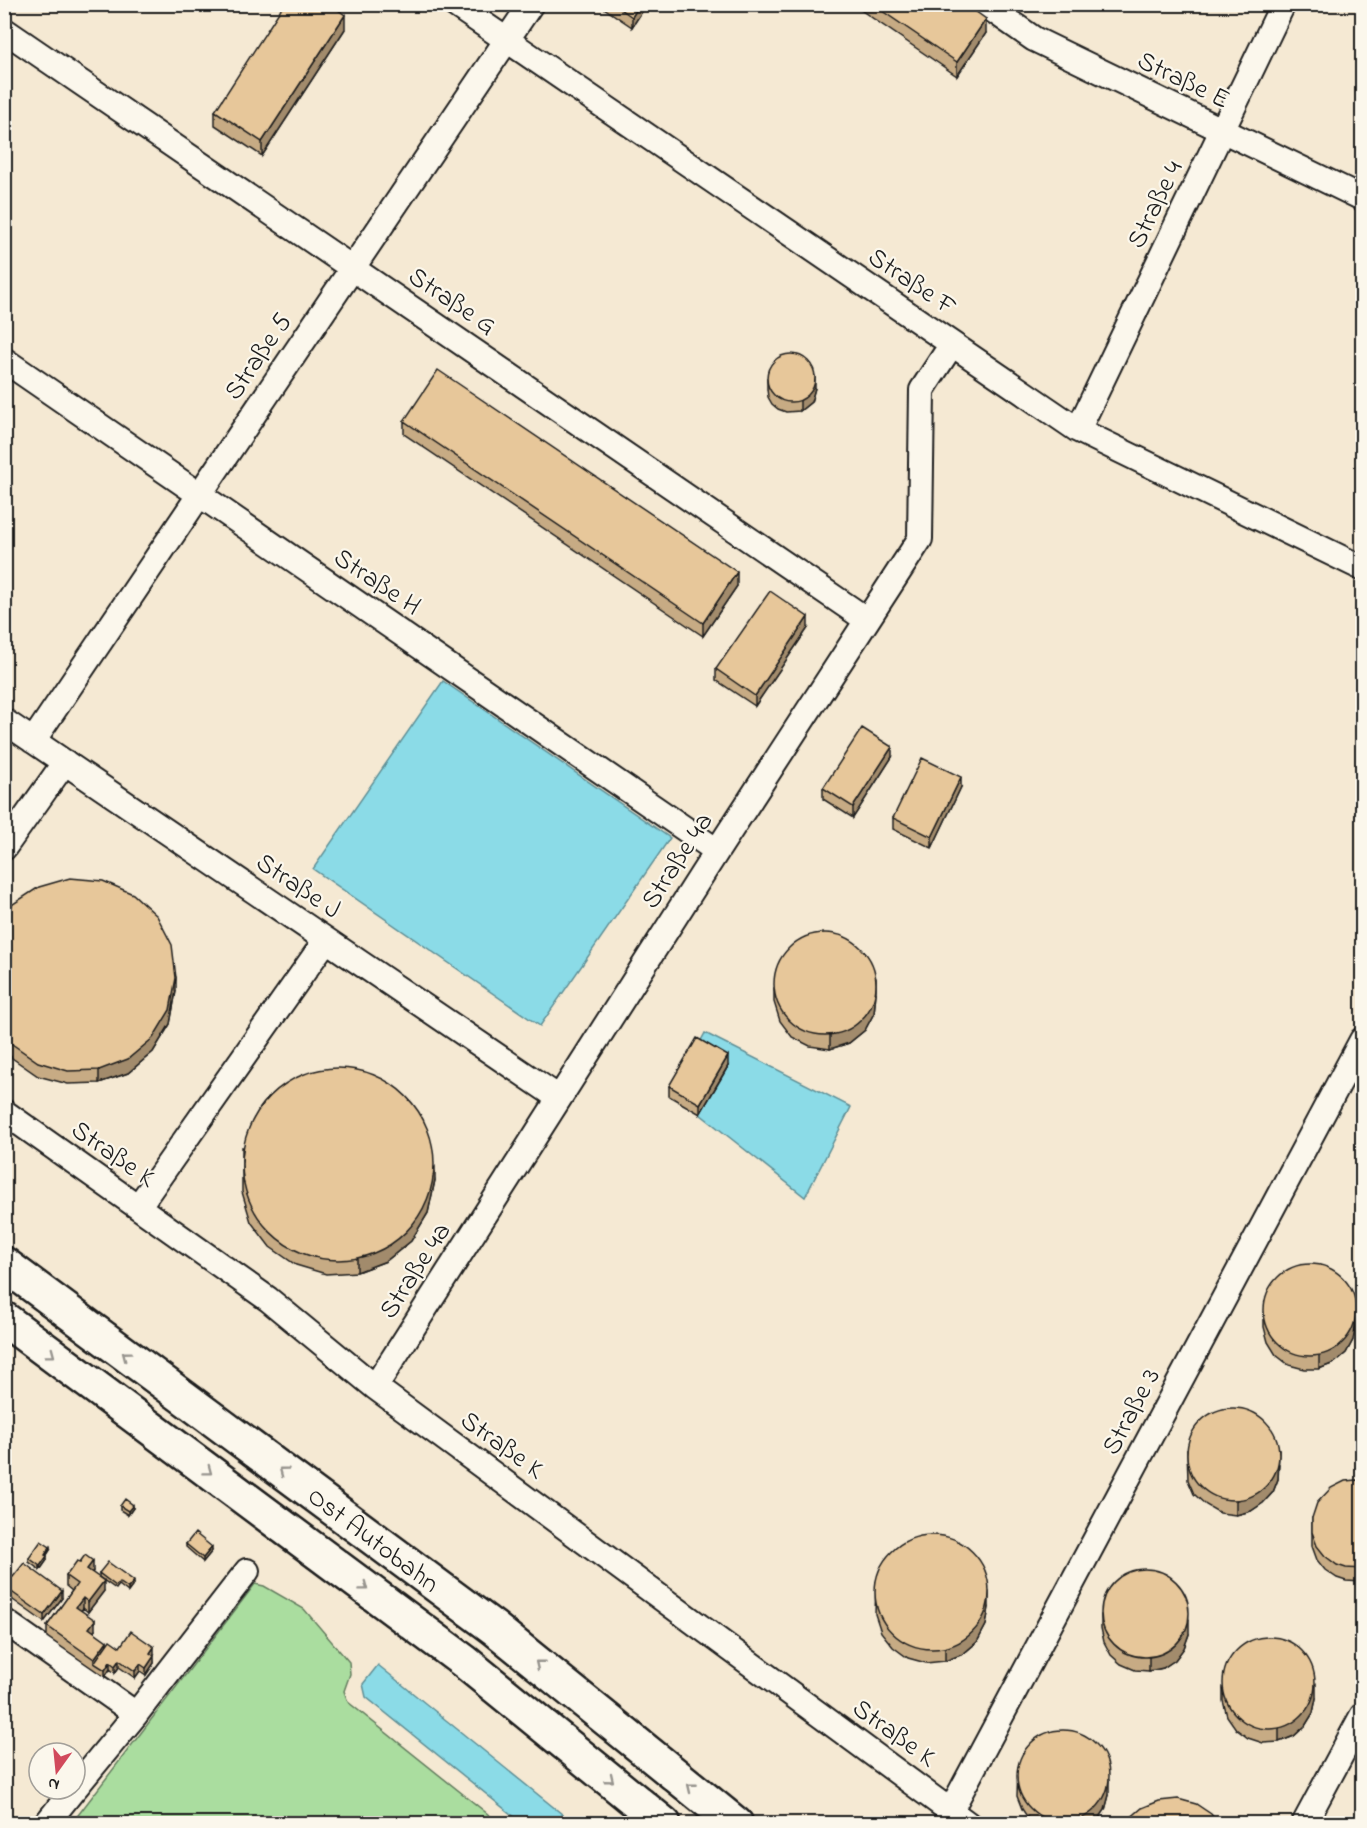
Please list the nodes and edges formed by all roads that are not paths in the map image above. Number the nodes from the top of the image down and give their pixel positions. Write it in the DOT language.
graph roads {
  1 [pos="454,4"];
  2 [pos="531,4"];
  3 [pos="984,4"];
  4 [pos="1283,4"];
  5 [pos="4,30"];
  6 [pos="506,40"];
  7 [pos="1222,131"];
  8 [pos="1362,198"];
  9 [pos="352,268"];
  10 [pos="952,344"];
  11 [pos="4,360"];
  12 [pos="1078,430"];
  13 [pos="200,496"];
  14 [pos="1362,568"];
  15 [pos="867,620"];
  16 [pos="4,721"];
  17 [pos="33,741"];
  18 [pos="65,762"];
  19 [pos="4,848"];
  20 [pos="717,851"];
  21 [pos="326,940"];
  22 [pos="1362,1040"];
  23 [pos="559,1098"];
  24 [pos="4,1112"];
  25 [pos="138,1207"];
  26 [pos="4,1264"];
  27 [pos="4,1319"];
  28 [pos="375,1387"];
  29 [pos="247,1571"];
  30 [pos="4,1621"];
  31 [pos="136,1714"];
  32 [pos="1362,1716"];
  33 [pos="87,1774"];
  34 [pos="65,1801"];
  35 [pos="959,1817"];
  36 [pos="46,1824"];
  37 [pos="664,1824"];
  38 [pos="736,1824"];
  39 [pos="1304,1824"];
  1 -- 6 [label="street, Straße F"];
  2 -- 6 [label="street, Straße 5"];
  3 -- 7 [label="street, Straße E"];
  4 -- 7 [label="street, Straße 4"];
  5 -- 9 [label="street, Straße G"];
  6 -- 9 [label="street, Straße 5"];
  6 -- 10 [label="street, Straße F"];
  7 -- 8 [label="street, Straße E"];
  7 -- 12 [label="street, Straße 4"];
  9 -- 13 [label="street, Straße 5"];
  9 -- 15 [label="street, Straße G"];
  10 -- 12 [label="street, Straße F"];
  10 -- 15 [label="street, Straße 4a"];
  11 -- 13 [label="street, Straße H"];
  12 -- 14 [label="street, Straße F"];
  13 -- 17 [label="street, Straße 5"];
  13 -- 20 [label="street, Straße H"];
  15 -- 20 [label="street, Straße 4a"];
  16 -- 17 [label="street, Straße J"];
  17 -- 18 [label="street, Straße J"];
  18 -- 19 [label="street"];
  18 -- 21 [label="street, Straße J"];
  20 -- 23 [label="street, Straße 4a"];
  21 -- 23 [label="street, Straße J"];
  21 -- 25 [label="street"];
  22 -- 35 [label="street, Straße 3"];
  23 -- 28 [label="street, Straße 4a"];
  24 -- 25 [label="street, Straße K"];
  25 -- 28 [label="street, Straße K"];
  38 -- 26 [label="highway, Ost Autobahn, one-way"];
  27 -- 37 [label="highway, Ost Autobahn, one-way"];
  28 -- 35 [label="street, Straße K"];
  29 -- 31 [label="street"];
  30 -- 31 [label="street"];
  31 -- 33 [label="street"];
  32 -- 39 [label="street"];
  34 -- 36 [label="street"];
}
